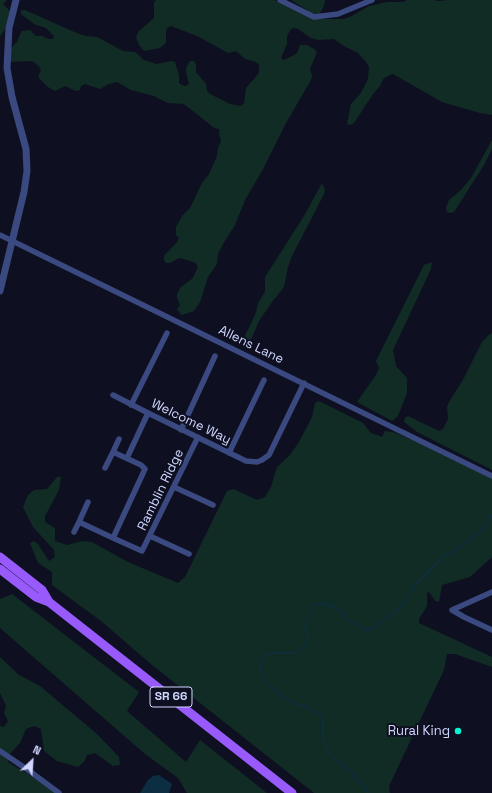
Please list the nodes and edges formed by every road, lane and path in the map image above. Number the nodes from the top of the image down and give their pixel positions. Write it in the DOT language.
graph roads {
  1 [pos="16,0"];
  2 [pos="280,0"];
  3 [pos="372,0"];
  4 [pos="0,235"];
  5 [pos="12,241"];
  6 [pos="0,291"];
  7 [pos="166,333"];
  8 [pos="215,356"];
  9 [pos="264,380"];
  10 [pos="304,383"];
  11 [pos="113,395"];
  12 [pos="131,404"];
  13 [pos="148,414"];
  14 [pos="181,430"];
  15 [pos="198,437"];
  16 [pos="119,439"];
  17 [pos="113,452"];
  18 [pos="229,453"];
  19 [pos="127,458"];
  20 [pos="105,468"];
  21 [pos="492,476"];
  22 [pos="174,487"];
  23 [pos="88,502"];
  24 [pos="213,505"];
  25 [pos="79,522"];
  26 [pos="74,532"];
  27 [pos="150,536"];
  28 [pos="113,538"];
  29 [pos="189,554"];
  30 [pos="0,557"];
  31 [pos="0,569"];
  32 [pos="492,592"];
  33 [pos="49,602"];
  34 [pos="492,630"];
  35 [pos="0,751"];
  36 [pos="59,793"];
  37 [pos="292,793"];
  1 -- 5 [label="street"];
  2 -- 3 [label="street"];
  4 -- 5 [label="street, Allens Lane"];
  5 -- 6 [label="street"];
  5 -- 10 [label="street, Allens Lane"];
  7 -- 12 [label="street"];
  8 -- 14 [label="street"];
  9 -- 18 [label="street"];
  10 -- 18 [label="street, Welcome Way"];
  10 -- 21 [label="street, Allens Lane"];
  11 -- 12 [label="street, Welcome Way"];
  12 -- 13 [label="street, Welcome Way"];
  13 -- 14 [label="street, Welcome Way"];
  13 -- 19 [label="street"];
  14 -- 15 [label="street, Welcome Way"];
  15 -- 18 [label="street, Welcome Way"];
  15 -- 22 [label="street, Ramblin Ridge"];
  16 -- 17 [label="street"];
  17 -- 19 [label="street"];
  17 -- 20 [label="street"];
  19 -- 28 [label="street"];
  22 -- 24 [label="street"];
  22 -- 27 [label="street, Ramblin Ridge"];
  23 -- 25 [label="street"];
  25 -- 26 [label="street"];
  25 -- 28 [label="street"];
  27 -- 28 [label="street, Ramblin Ridge"];
  27 -- 29 [label="street"];
  30 -- 33 [label="main road, SR 66"];
  31 -- 33 [label="main road, SR 66"];
  32 -- 34 [label="street"];
  33 -- 37 [label="main road, SR 66"];
  35 -- 36 [label="street"];
}
